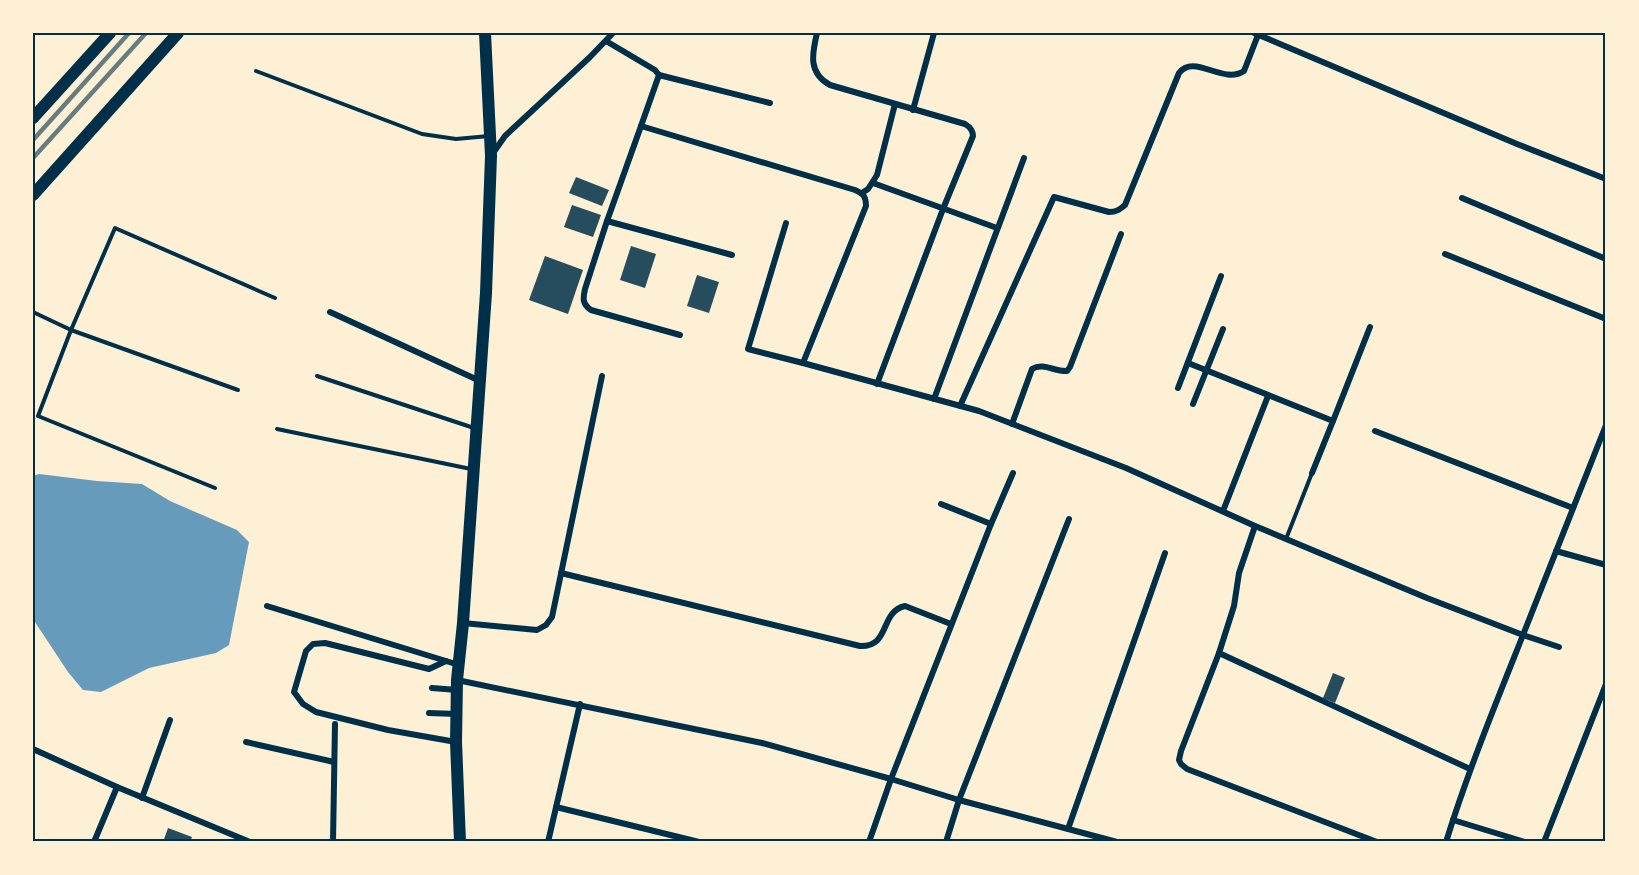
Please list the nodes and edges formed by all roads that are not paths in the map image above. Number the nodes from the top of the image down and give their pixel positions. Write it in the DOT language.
graph roads {
  1 [pos="110,33"];
  2 [pos="178,33"];
  3 [pos="485,33"];
  4 [pos="613,33"];
  5 [pos="817,33"];
  6 [pos="934,33"];
  7 [pos="1256,34"];
  8 [pos="606,41"];
  9 [pos="256,71"];
  10 [pos="659,75"];
  11 [pos="770,103"];
  12 [pos="895,104"];
  13 [pos="913,110"];
  14 [pos="33,118"];
  15 [pos="641,126"];
  16 [pos="490,136"];
  17 [pos="491,156"];
  18 [pos="1024,158"];
  19 [pos="1606,179"];
  20 [pos="873,183"];
  21 [pos="862,193"];
  22 [pos="33,195"];
  23 [pos="1462,198"];
  24 [pos="943,209"];
  25 [pos="607,221"];
  26 [pos="786,223"];
  27 [pos="997,228"];
  28 [pos="1121,234"];
  29 [pos="1444,254"];
  30 [pos="732,255"];
  31 [pos="1606,259"];
  32 [pos="1221,276"];
  33 [pos="275,298"];
  34 [pos="33,312"];
  35 [pos="330,312"];
  36 [pos="1606,319"];
  37 [pos="1370,327"];
  38 [pos="1223,329"];
  39 [pos="71,330"];
  40 [pos="680,334"];
  41 [pos="803,363"];
  42 [pos="1188,363"];
  43 [pos="1206,370"];
  44 [pos="317,376"];
  45 [pos="602,376"];
  46 [pos="480,381"];
  47 [pos="877,384"];
  48 [pos="1178,388"];
  49 [pos="238,390"];
  50 [pos="1268,396"];
  51 [pos="934,399"];
  52 [pos="1193,404"];
  53 [pos="960,406"];
  54 [pos="1333,421"];
  55 [pos="1012,424"];
  56 [pos="1606,425"];
  57 [pos="277,429"];
  58 [pos="477,429"];
  59 [pos="1375,431"];
  60 [pos="474,470"];
  61 [pos="1013,473"];
  62 [pos="1312,473"];
  63 [pos="215,488"];
  64 [pos="941,504"];
  65 [pos="1573,508"];
  66 [pos="1223,511"];
  67 [pos="1069,519"];
  68 [pos="991,524"];
  69 [pos="1255,526"];
  70 [pos="1286,539"];
  71 [pos="1556,551"];
  72 [pos="1165,553"];
  73 [pos="1606,565"];
  74 [pos="561,573"];
  75 [pos="267,606"];
  76 [pos="463,622"];
  77 [pos="951,624"];
  78 [pos="1523,635"];
  79 [pos="1559,647"];
  80 [pos="1219,654"];
  81 [pos="446,661"];
  82 [pos="459,666"];
  83 [pos="1606,684"];
  84 [pos="457,685"];
  85 [pos="432,688"];
  86 [pos="580,704"];
  87 [pos="429,713"];
  88 [pos="457,714"];
  89 [pos="170,720"];
  90 [pos="335,724"];
  91 [pos="246,742"];
  92 [pos="456,742"];
  93 [pos="33,749"];
  94 [pos="334,762"];
  95 [pos="1470,769"];
  96 [pos="891,779"];
  97 [pos="117,787"];
  98 [pos="142,798"];
  99 [pos="959,800"];
  100 [pos="556,807"];
  101 [pos="1453,820"];
  102 [pos="1068,829"];
  103 [pos="94,842"];
  104 [pos="250,842"];
  105 [pos="333,842"];
  106 [pos="460,842"];
  107 [pos="548,842"];
  108 [pos="699,842"];
  109 [pos="869,842"];
  110 [pos="946,842"];
  111 [pos="1117,842"];
  112 [pos="1377,842"];
  113 [pos="1446,842"];
  114 [pos="1525,842"];
  115 [pos="1544,842"];
  1 -- 14 [label="main road"];
  2 -- 22 [label="main road"];
  3 -- 16 [label="main road"];
  4 -- 8 [label="street"];
  5 -- 12 [label="street"];
  6 -- 13 [label="street"];
  7 -- 19 [label="street"];
  7 -- 53 [label="street"];
  8 -- 10 [label="street"];
  8 -- 17 [label="street"];
  9 -- 16 [label="lane"];
  10 -- 11 [label="street"];
  10 -- 15 [label="street"];
  12 -- 13 [label="street"];
  12 -- 20 [label="street"];
  13 -- 24 [label="street"];
  15 -- 21 [label="street"];
  15 -- 25 [label="street"];
  16 -- 17 [label="main road"];
  17 -- 46 [label="main road"];
  18 -- 27 [label="street"];
  20 -- 21 [label="street"];
  20 -- 24 [label="street"];
  21 -- 41 [label="street"];
  23 -- 31 [label="street"];
  24 -- 27 [label="street"];
  24 -- 47 [label="street"];
  25 -- 30 [label="street"];
  25 -- 40 [label="street"];
  26 -- 41 [label="street"];
  27 -- 51 [label="street"];
  28 -- 55 [label="street"];
  29 -- 36 [label="street"];
  32 -- 42 [label="street"];
  33 -- 39 [label="lane"];
  34 -- 39 [label="lane"];
  35 -- 46 [label="street"];
  37 -- 54 [label="street"];
  38 -- 43 [label="street"];
  39 -- 49 [label="lane"];
  39 -- 63 [label="lane"];
  41 -- 47 [label="street"];
  42 -- 43 [label="street"];
  42 -- 48 [label="street"];
  43 -- 50 [label="street"];
  43 -- 52 [label="street"];
  44 -- 58 [label="lane"];
  45 -- 74 [label="street"];
  46 -- 58 [label="main road"];
  47 -- 51 [label="street"];
  50 -- 54 [label="street"];
  50 -- 66 [label="street"];
  51 -- 53 [label="street"];
  53 -- 55 [label="street"];
  54 -- 62 [label="street"];
  55 -- 66 [label="street"];
  56 -- 65 [label="street"];
  57 -- 60 [label="lane"];
  58 -- 60 [label="main road"];
  59 -- 65 [label="street"];
  60 -- 76 [label="main road"];
  61 -- 68 [label="street"];
  62 -- 70 [label="lane"];
  64 -- 68 [label="street"];
  65 -- 71 [label="street"];
  66 -- 69 [label="street"];
  67 -- 99 [label="street"];
  68 -- 77 [label="street"];
  69 -- 70 [label="street"];
  69 -- 80 [label="street"];
  70 -- 78 [label="street"];
  71 -- 73 [label="street"];
  71 -- 78 [label="street"];
  72 -- 102 [label="street"];
  74 -- 76 [label="street"];
  74 -- 77 [label="street"];
  75 -- 81 [label="street"];
  76 -- 82 [label="main road"];
  77 -- 96 [label="street"];
  78 -- 79 [label="street"];
  78 -- 95 [label="street"];
  80 -- 95 [label="street"];
  80 -- 112 [label="street"];
  81 -- 82 [label="street"];
  81 -- 92 [label="street"];
  82 -- 84 [label="main road"];
  83 -- 115 [label="street"];
  84 -- 85 [label="street"];
  84 -- 86 [label="street"];
  84 -- 88 [label="main road"];
  86 -- 96 [label="street"];
  86 -- 100 [label="street"];
  87 -- 88 [label="street"];
  88 -- 92 [label="main road"];
  89 -- 98 [label="street"];
  90 -- 94 [label="street"];
  91 -- 94 [label="street"];
  92 -- 106 [label="main road"];
  93 -- 97 [label="street"];
  94 -- 105 [label="street"];
  95 -- 101 [label="street"];
  96 -- 99 [label="street"];
  96 -- 109 [label="street"];
  97 -- 98 [label="street"];
  97 -- 103 [label="street"];
  98 -- 104 [label="street"];
  99 -- 102 [label="street"];
  99 -- 110 [label="street"];
  100 -- 107 [label="street"];
  100 -- 108 [label="street"];
  101 -- 113 [label="street"];
  101 -- 114 [label="street"];
  102 -- 111 [label="street"];
}
